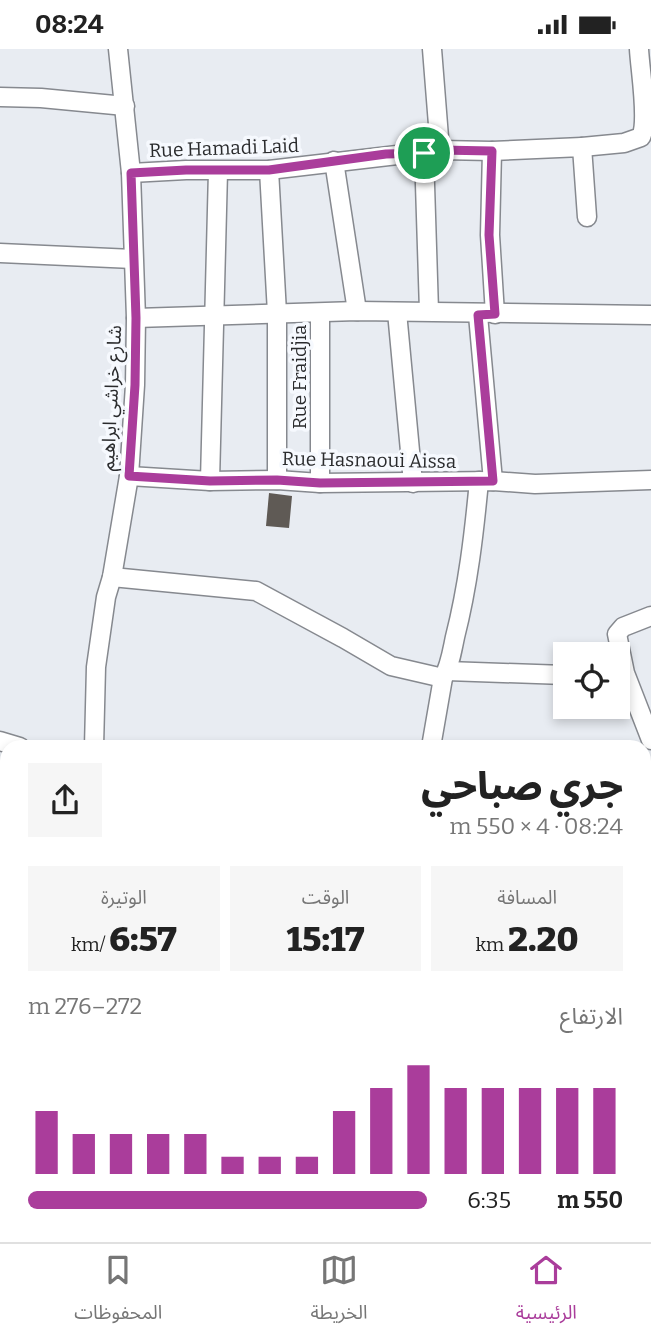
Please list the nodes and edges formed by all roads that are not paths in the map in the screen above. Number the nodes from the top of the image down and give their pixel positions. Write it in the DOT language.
graph roads {
  1 [pos="118,49"];
  2 [pos="432,49"];
  3 [pos="639,49"];
  4 [pos="0,97"];
  5 [pos="0,106"];
  6 [pos="125,106"];
  7 [pos="582,146"];
  8 [pos="432,151"];
  9 [pos="492,151"];
  10 [pos="334,161"];
  11 [pos="269,170"];
  12 [pos="218,171"];
  13 [pos="131,173"];
  14 [pos="587,217"];
  15 [pos="0,253"];
  16 [pos="133,259"];
  17 [pos="357,311"];
  18 [pos="429,311"];
  19 [pos="397,312"];
  20 [pos="277,313"];
  21 [pos="212,314"];
  22 [pos="320,314"];
  23 [pos="486,314"];
  24 [pos="651,315"];
  25 [pos="136,318"];
  26 [pos="129,476"];
  27 [pos="277,480"];
  28 [pos="651,480"];
  29 [pos="210,481"];
  30 [pos="486,481"];
  31 [pos="320,483"];
  32 [pos="413,483"];
  33 [pos="112,577"];
  34 [pos="651,616"];
  35 [pos="618,642"];
  36 [pos="445,675"];
  37 [pos="553,675"];
  38 [pos="630,693"];
  39 [pos="94,740"];
  40 [pos="432,740"];
  41 [pos="651,740"];
  1 -- 6 [label="street, شارع خراشي ابراهيم"];
  2 -- 8 [label="street"];
  3 -- 7 [label="street, Rue Hamadi Laid"];
  4 -- 5 [label="street"];
  4 -- 6 [label="street"];
  6 -- 13 [label="street, شارع خراشي ابراهيم"];
  7 -- 9 [label="street, Rue Hamadi Laid"];
  7 -- 14 [label="street"];
  8 -- 9 [label="street, Rue Hamadi Laid"];
  8 -- 10 [label="street, Rue Hamadi Laid"];
  8 -- 18 [label="street"];
  9 -- 23 [label="street"];
  10 -- 11 [label="street, Rue Hamadi Laid"];
  10 -- 17 [label="street"];
  11 -- 12 [label="street, Rue Hamadi Laid"];
  11 -- 20 [label="street"];
  12 -- 13 [label="street, Rue Hamadi Laid"];
  12 -- 21 [label="street"];
  13 -- 16 [label="street, شارع خراشي ابراهيم"];
  15 -- 16 [label="street"];
  16 -- 25 [label="street, شارع خراشي ابراهيم"];
  17 -- 19 [label="street"];
  17 -- 22 [label="street"];
  18 -- 19 [label="street"];
  18 -- 23 [label="street"];
  19 -- 32 [label="street"];
  20 -- 21 [label="street"];
  20 -- 22 [label="street"];
  20 -- 27 [label="street"];
  21 -- 25 [label="street"];
  21 -- 29 [label="street"];
  22 -- 31 [label="street, Rue Fraidjia"];
  23 -- 24 [label="street"];
  23 -- 30 [label="street"];
  25 -- 26 [label="street, شارع خراشي ابراهيم"];
  26 -- 29 [label="street, Rue Hasnaoui Aissa"];
  26 -- 33 [label="street, شارع خراشي ابراهيم"];
  27 -- 29 [label="street, Rue Hasnaoui Aissa"];
  27 -- 31 [label="street, Rue Hasnaoui Aissa"];
  28 -- 30 [label="street, Rue Hasnaoui Aissa"];
  30 -- 32 [label="street, Rue Hasnaoui Aissa"];
  30 -- 36 [label="street"];
  31 -- 32 [label="street, Rue Hasnaoui Aissa"];
  33 -- 36 [label="street"];
  33 -- 39 [label="street, شارع خراشي ابراهيم"];
  34 -- 35 [label="street"];
  36 -- 37 [label="street"];
  36 -- 40 [label="street"];
  38 -- 41 [label="street"];
}
